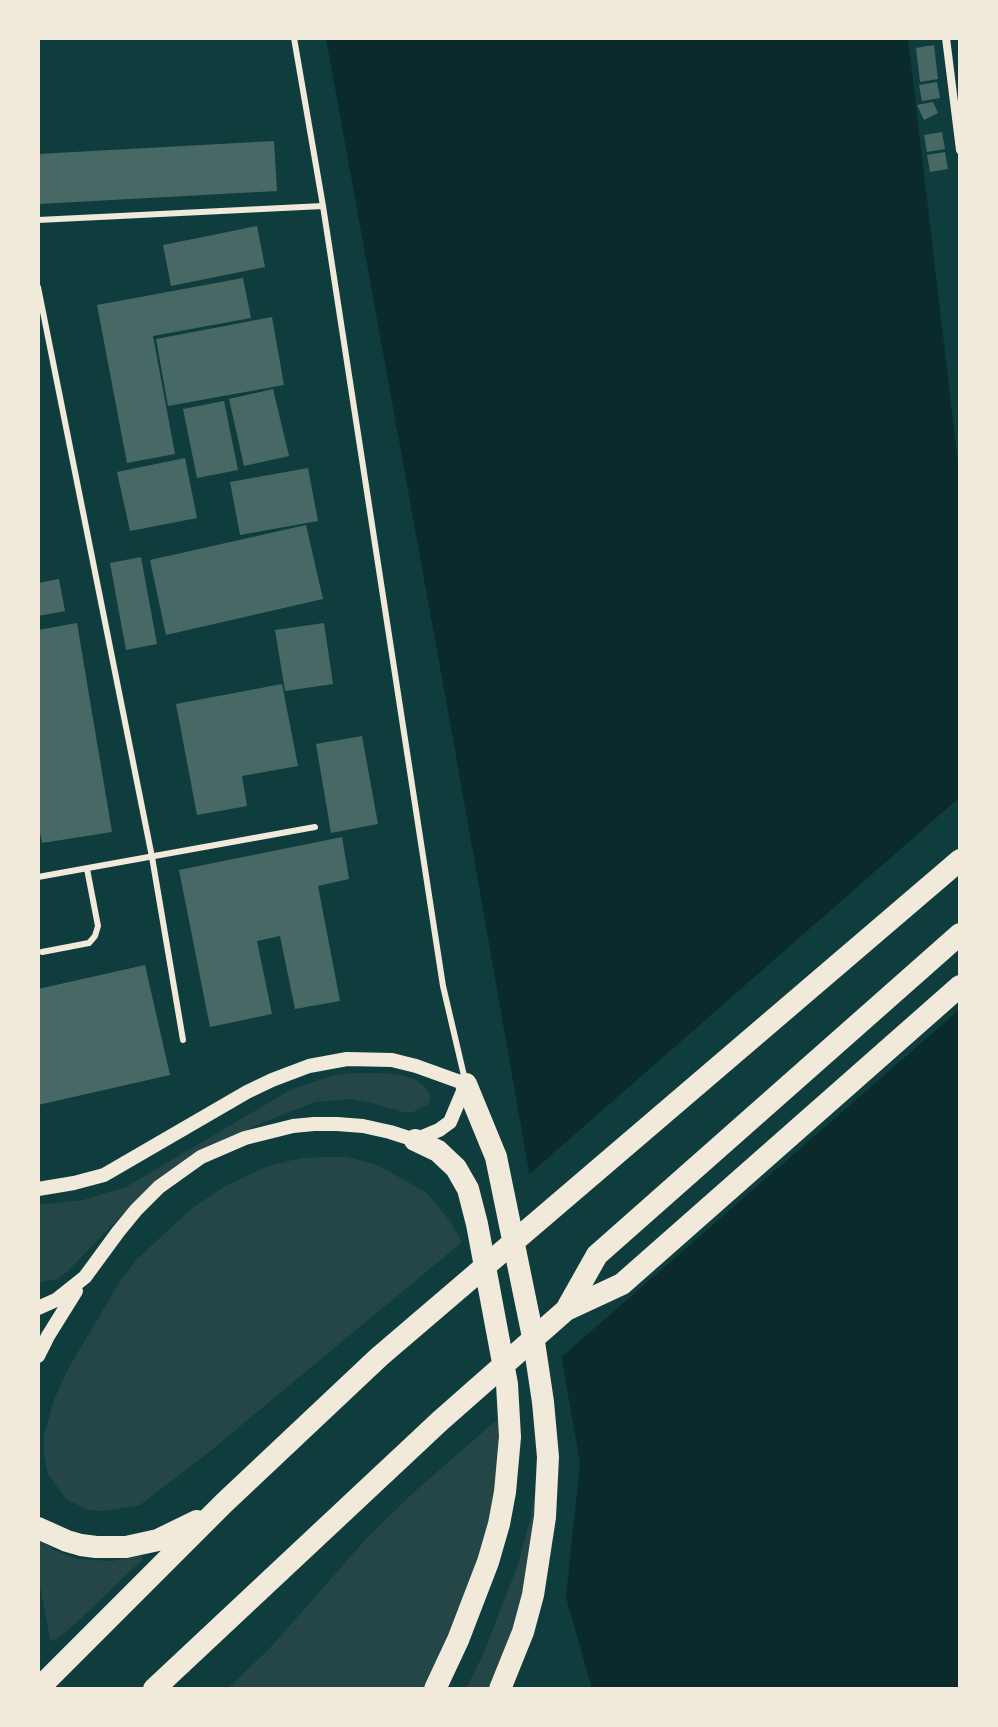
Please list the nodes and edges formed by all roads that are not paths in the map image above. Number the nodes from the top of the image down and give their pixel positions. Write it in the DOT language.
graph roads {
  1 [pos="294,38"];
  2 [pos="946,38"];
  3 [pos="960,150"];
  4 [pos="323,206"];
  5 [pos="38,220"];
  6 [pos="38,287"];
  7 [pos="315,827"];
  8 [pos="152,857"];
  9 [pos="960,860"];
  10 [pos="87,869"];
  11 [pos="38,877"];
  12 [pos="960,934"];
  13 [pos="42,952"];
  14 [pos="960,986"];
  15 [pos="183,1040"];
  16 [pos="466,1084"];
  17 [pos="415,1140"];
  18 [pos="38,1189"];
  19 [pos="85,1277"];
  20 [pos="38,1308"];
  21 [pos="566,1310"];
  22 [pos="38,1356"];
  23 [pos="224,1503"];
  24 [pos="38,1528"];
  25 [pos="38,1689"];
  26 [pos="154,1689"];
  27 [pos="435,1689"];
  28 [pos="500,1689"];
  1 -- 4 [label="lane"];
  2 -- 3 [label="street"];
  4 -- 5 [label="lane"];
  4 -- 16 [label="lane"];
  6 -- 8 [label="lane"];
  7 -- 8 [label="lane"];
  8 -- 10 [label="lane"];
  8 -- 15 [label="lane"];
  9 -- 23 [label="highway"];
  10 -- 11 [label="lane"];
  10 -- 13 [label="lane"];
  12 -- 21 [label="highway"];
  14 -- 21 [label="highway"];
  16 -- 17 [label="street"];
  16 -- 18 [label="street"];
  16 -- 28 [label="highway"];
  17 -- 19 [label="street"];
  17 -- 27 [label="highway"];
  19 -- 20 [label="street"];
  19 -- 22 [label="street"];
  21 -- 26 [label="highway"];
  23 -- 24 [label="highway"];
  23 -- 25 [label="highway"];
}
